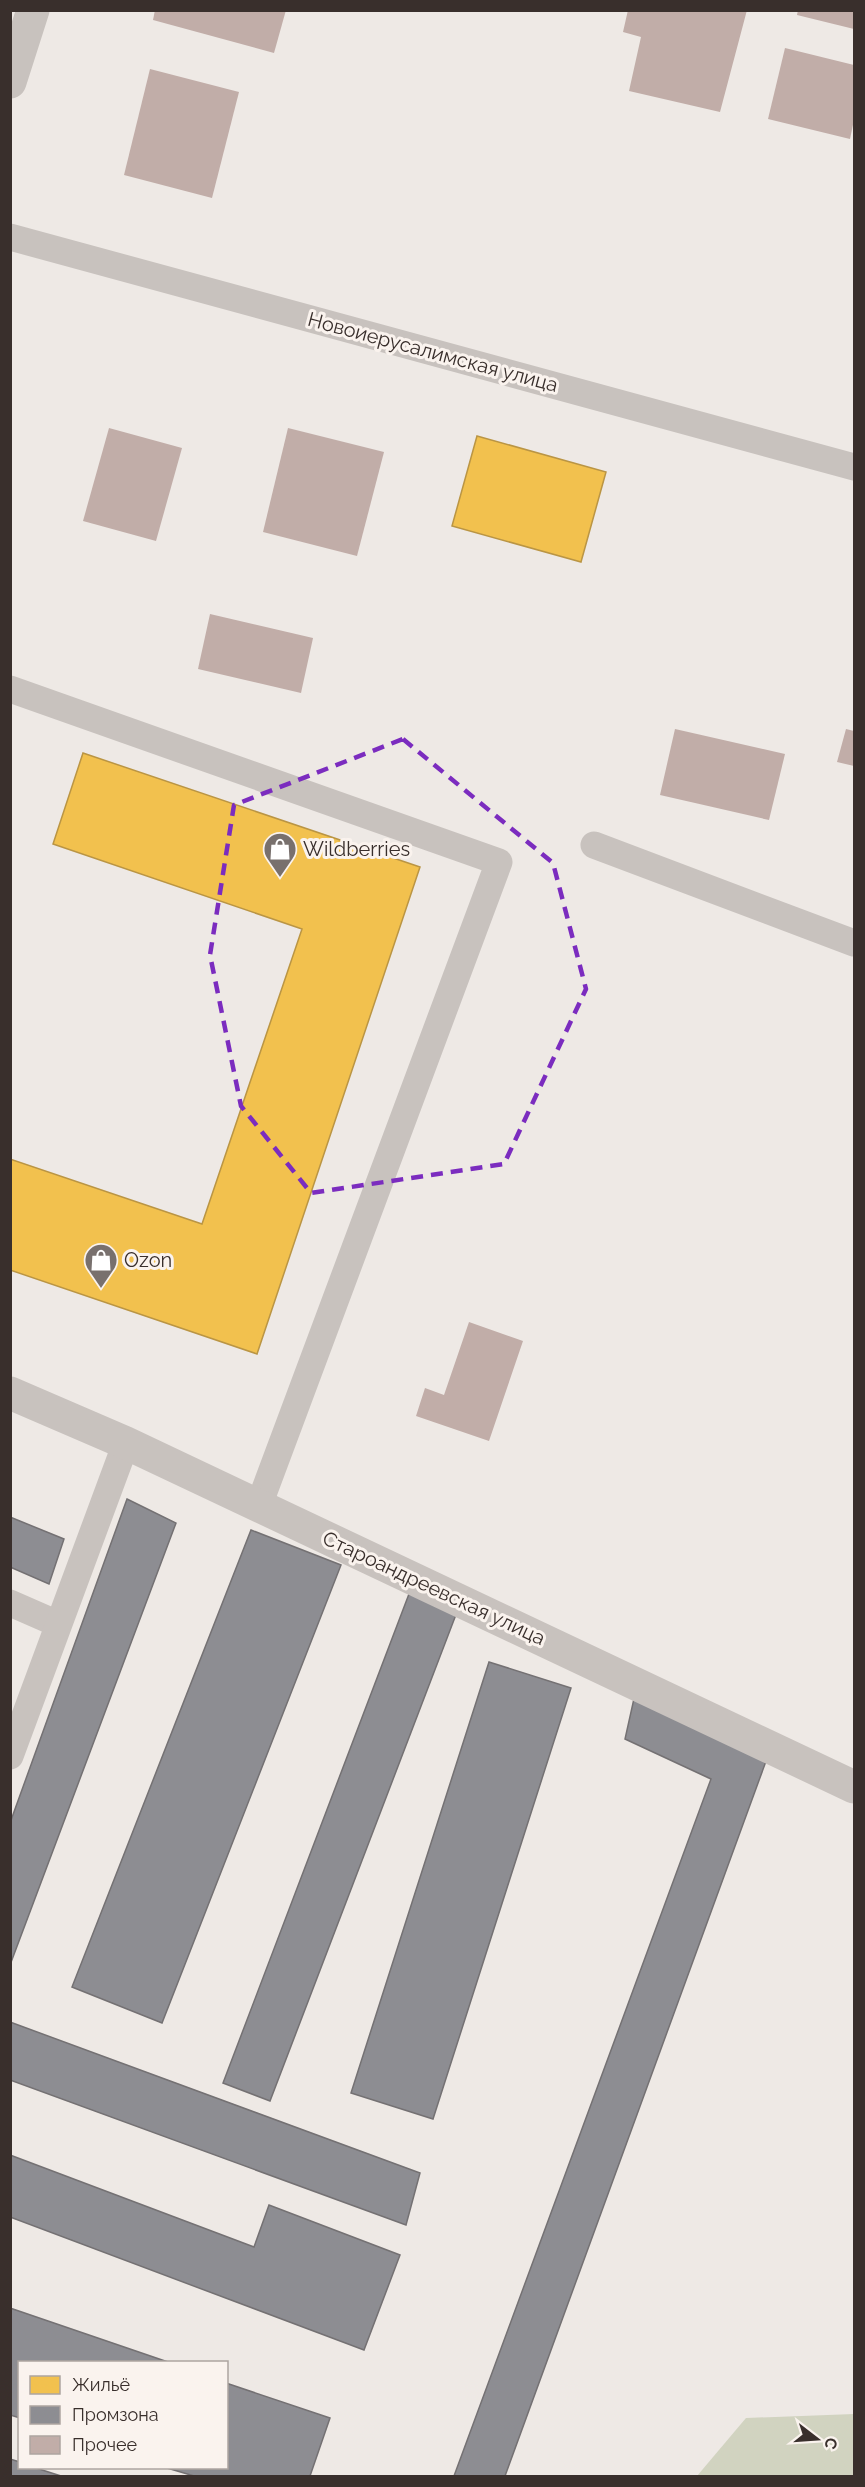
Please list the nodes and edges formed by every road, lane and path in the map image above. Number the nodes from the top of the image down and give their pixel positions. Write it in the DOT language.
graph roads {
  1 [pos="33,10"];
  2 [pos="10,82"];
  3 [pos="10,237"];
  4 [pos="855,467"];
  5 [pos="10,689"];
  6 [pos="594,845"];
  7 [pos="855,943"];
  8 [pos="10,1393"];
  9 [pos="126,1443"];
  10 [pos="259,1505"];
  11 [pos="10,1603"];
  12 [pos="58,1623"];
  13 [pos="10,1756"];
  14 [pos="855,1787"];
  1 -- 2 [label="street"];
  3 -- 4 [label="lane, Новоиерусалимская улица"];
  5 -- 10 [label="lane"];
  6 -- 7 [label="lane"];
  8 -- 9 [label="street, Староандреевская улица"];
  9 -- 10 [label="street, Староандреевская улица"];
  9 -- 12 [label="lane"];
  10 -- 14 [label="street, Староандреевская улица"];
  11 -- 12 [label="lane"];
  12 -- 13 [label="lane"];
}
